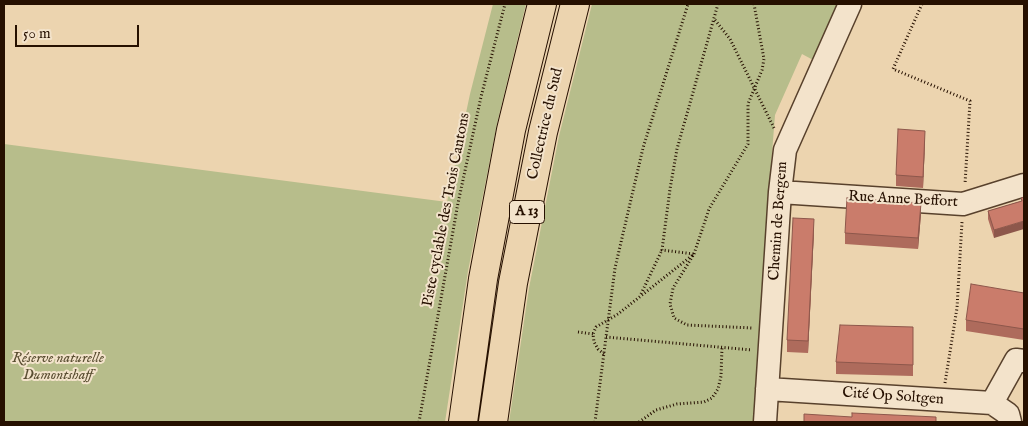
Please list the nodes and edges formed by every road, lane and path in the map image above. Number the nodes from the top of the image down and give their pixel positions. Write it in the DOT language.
graph roads {
  1 [pos="505,4"];
  2 [pos="542,4"];
  3 [pos="575,4"];
  4 [pos="688,4"];
  5 [pos="718,4"];
  6 [pos="754,4"];
  7 [pos="850,4"];
  8 [pos="714,19"];
  9 [pos="754,88"];
  10 [pos="784,150"];
  11 [pos="1024,186"];
  12 [pos="780,192"];
  13 [pos="662,250"];
  14 [pos="694,254"];
  15 [pos="640,296"];
  16 [pos="608,321"];
  17 [pos="771,329"];
  18 [pos="578,332"];
  19 [pos="593,334"];
  20 [pos="606,337"];
  21 [pos="722,347"];
  22 [pos="769,352"];
  23 [pos="604,354"];
  24 [pos="1024,360"];
  25 [pos="767,389"];
  26 [pos="992,404"];
  27 [pos="419,422"];
  28 [pos="463,422"];
  29 [pos="493,422"];
  30 [pos="595,422"];
  31 [pos="639,422"];
  32 [pos="765,422"];
  33 [pos="1010,422"];
  1 -- 27 [label="path, Piste cyclable des Trois Cantons"];
  2 -- 28 [label="highway, Collectrice du Sud / A 13"];
  3 -- 29 [label="highway, Collectrice du Sud / A 13"];
  4 -- 16 [label="path"];
  5 -- 8 [label="path"];
  6 -- 9 [label="path"];
  7 -- 10 [label="street, Chemin de Bergem"];
  8 -- 9 [label="path"];
  8 -- 13 [label="path"];
  9 -- 10 [label="path"];
  9 -- 14 [label="path"];
  10 -- 12 [label="street, Chemin de Bergem"];
  11 -- 12 [label="street, Rue Anne Beffort"];
  12 -- 17 [label="street, Chemin de Bergem"];
  13 -- 14 [label="path"];
  13 -- 15 [label="path"];
  14 -- 15 [label="path"];
  14 -- 17 [label="path"];
  15 -- 16 [label="path"];
  16 -- 19 [label="path"];
  16 -- 20 [label="path"];
  17 -- 22 [label="street, Chemin de Bergem"];
  18 -- 19 [label="path"];
  19 -- 23 [label="path"];
  20 -- 21 [label="path"];
  20 -- 23 [label="path"];
  21 -- 22 [label="path"];
  21 -- 31 [label="path"];
  22 -- 25 [label="street, Chemin de Bergem"];
  23 -- 30 [label="path"];
  24 -- 26 [label="street"];
  25 -- 26 [label="street, Cité Op Soltgen"];
  25 -- 32 [label="street, Chemin de Bergem"];
  26 -- 33 [label="street"];
}
